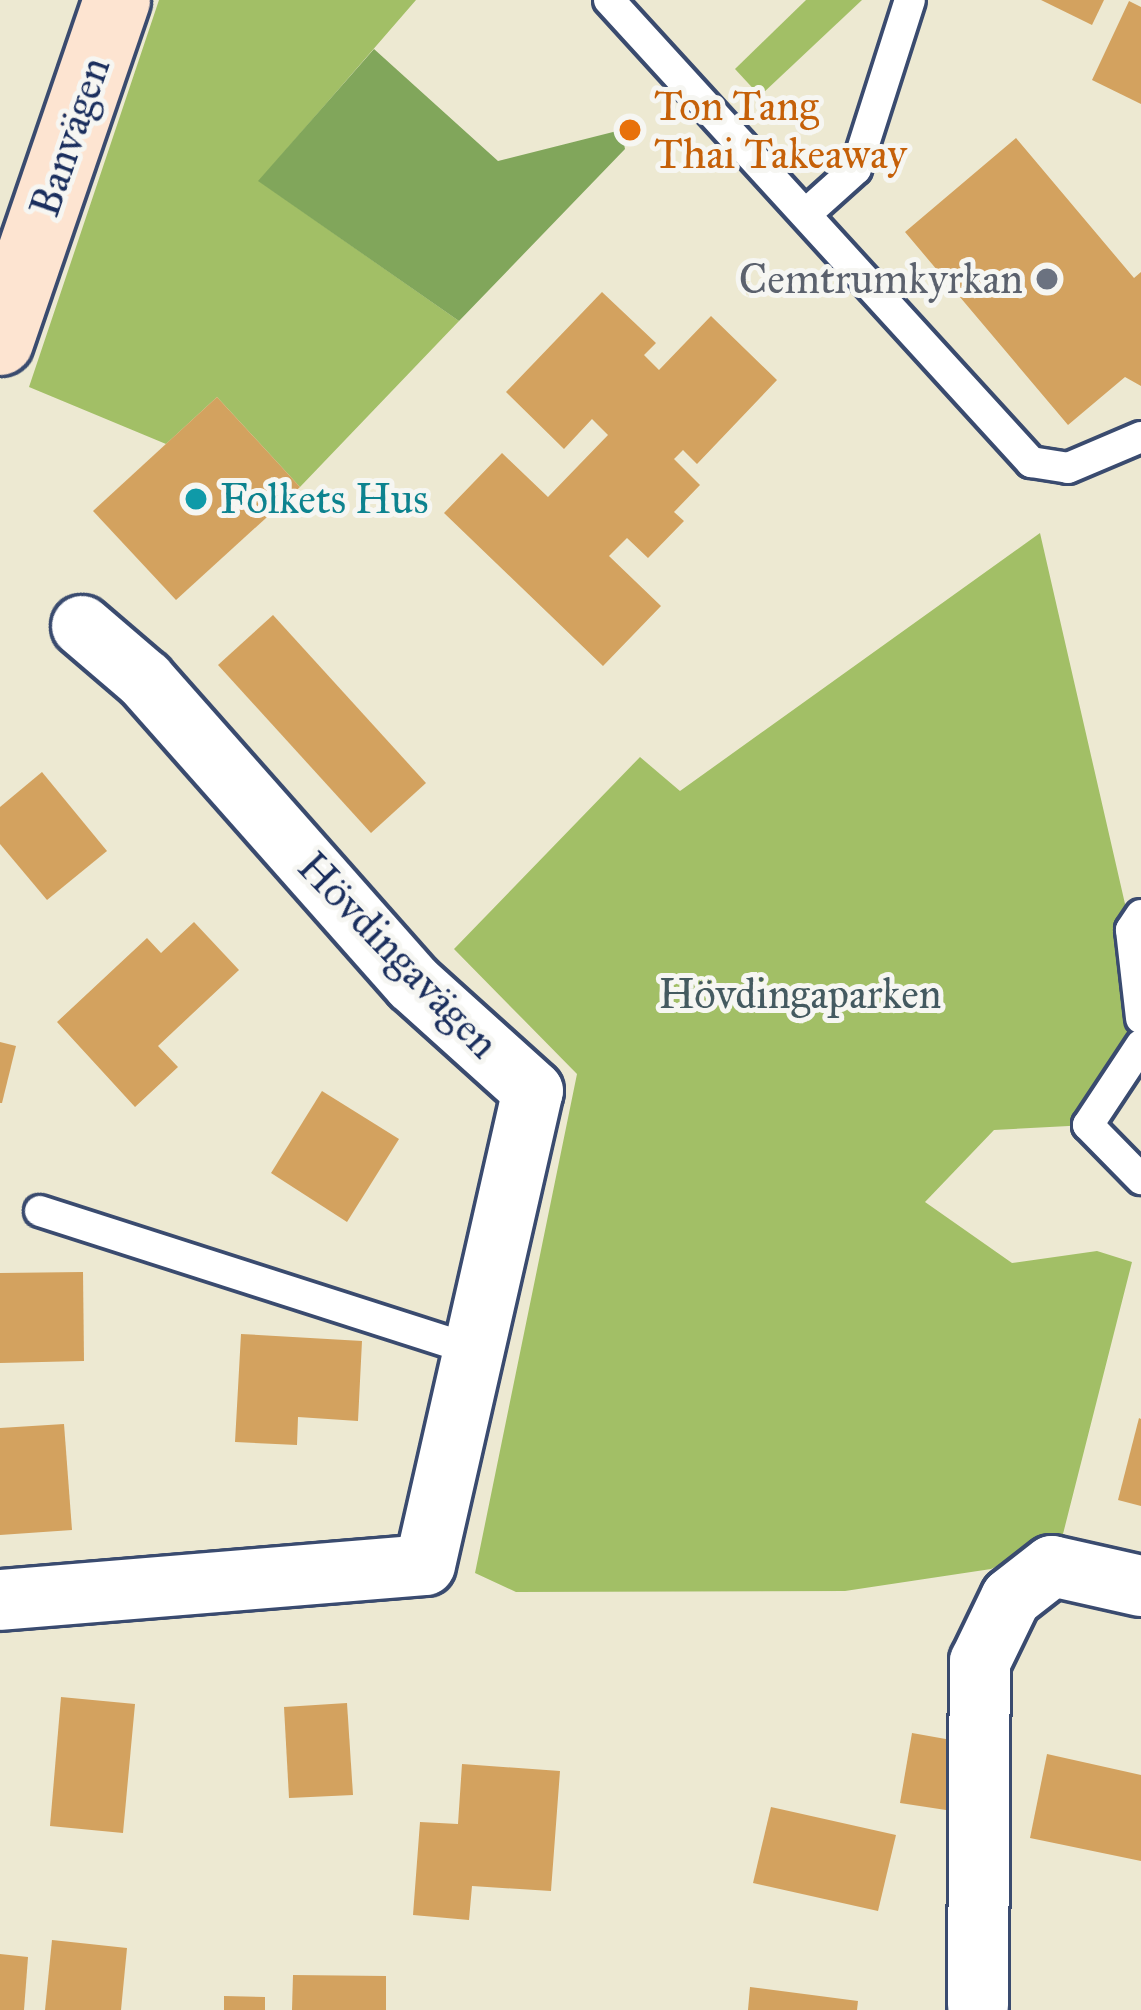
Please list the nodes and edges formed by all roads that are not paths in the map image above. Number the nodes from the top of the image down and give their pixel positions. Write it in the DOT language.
graph roads {
  1 [pos="117,0"];
  2 [pos="608,0"];
  3 [pos="910,0"];
  4 [pos="808,212"];
  5 [pos="13,262"];
  6 [pos="0,342"];
  7 [pos="1141,436"];
  8 [pos="82,626"];
  9 [pos="1141,915"];
  10 [pos="1141,1018"];
  11 [pos="1141,1045"];
  12 [pos="1141,1179"];
  13 [pos="40,1211"];
  14 [pos="467,1348"];
  15 [pos="1141,1586"];
  16 [pos="0,1600"];
  17 [pos="978,2005"];
  1 -- 5 [label="street, Banvägen"];
  2 -- 4 [label="lane"];
  3 -- 4 [label="lane"];
  4 -- 7 [label="lane"];
  5 -- 6 [label="street, Banvägen"];
  8 -- 14 [label="street, Hövdingavägen"];
  9 -- 10 [label="lane"];
  11 -- 12 [label="lane"];
  13 -- 14 [label="lane"];
  14 -- 16 [label="street, Hövdingavägen"];
  15 -- 17 [label="street"];
}
